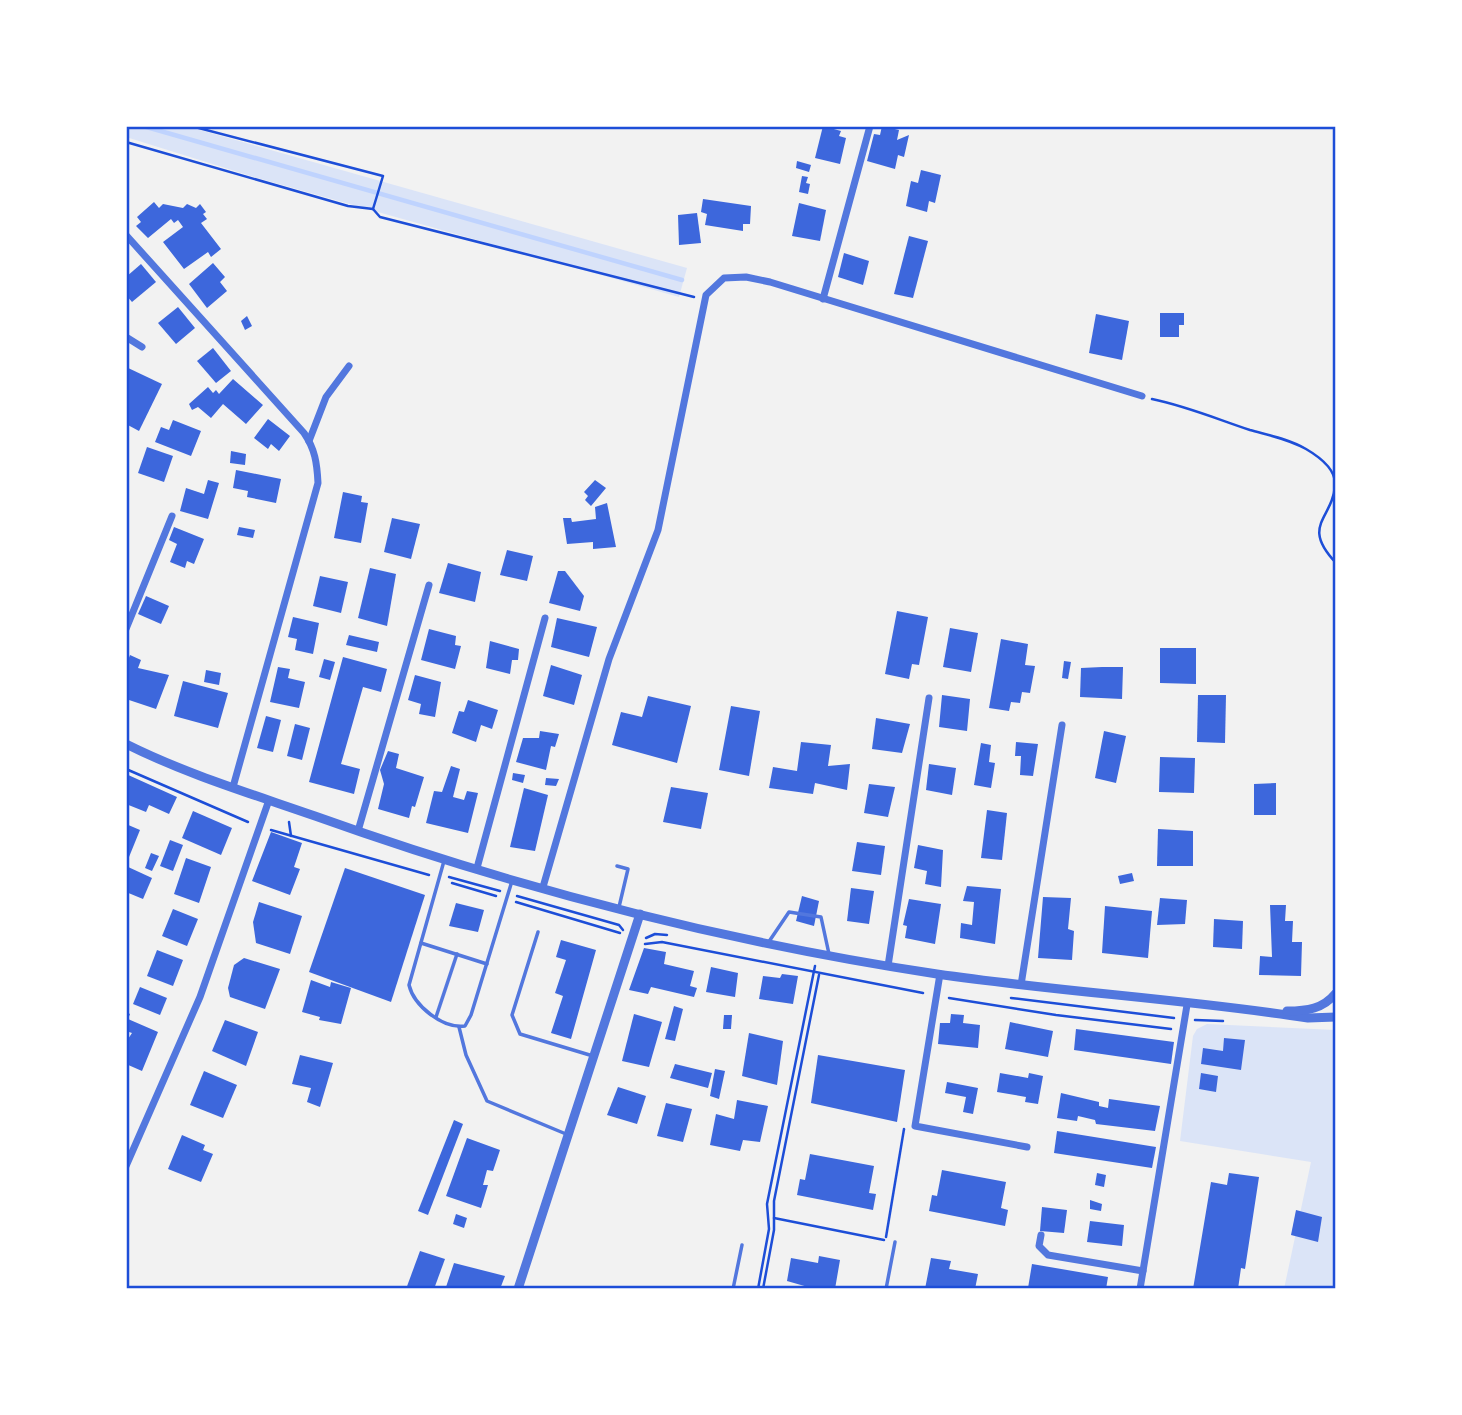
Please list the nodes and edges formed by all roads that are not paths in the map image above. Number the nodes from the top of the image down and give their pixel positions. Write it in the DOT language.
graph roads {
  1 [pos="870,126"];
  2 [pos="126,235"];
  3 [pos="823,299"];
  4 [pos="126,337"];
  5 [pos="142,347"];
  6 [pos="349,366"];
  7 [pos="1142,396"];
  8 [pos="309,441"];
  9 [pos="172,516"];
  10 [pos="429,585"];
  11 [pos="545,618"];
  12 [pos="126,629"];
  13 [pos="929,698"];
  14 [pos="1062,725"];
  15 [pos="127,749"];
  16 [pos="233,787"];
  17 [pos="269,800"];
  18 [pos="358,831"];
  19 [pos="444,859"];
  20 [pos="617,866"];
  21 [pos="477,868"];
  22 [pos="1336,871"];
  23 [pos="513,878"];
  24 [pos="543,887"];
  25 [pos="1336,895"];
  26 [pos="618,909"];
  27 [pos="640,914"];
  28 [pos="538,932"];
  29 [pos="421,943"];
  30 [pos="768,943"];
  31 [pos="457,954"];
  32 [pos="829,956"];
  33 [pos="487,964"];
  34 [pos="888,966"];
  35 [pos="940,974"];
  36 [pos="1021,985"];
  37 [pos="1334,996"];
  38 [pos="1187,1005"];
  39 [pos="1271,1012"];
  40 [pos="436,1017"];
  41 [pos="1336,1017"];
  42 [pos="459,1027"];
  43 [pos="594,1056"];
  44 [pos="568,1134"];
  45 [pos="1027,1147"];
  46 [pos="126,1166"];
  47 [pos="1041,1235"];
  48 [pos="895,1242"];
  49 [pos="742,1245"];
  50 [pos="1143,1271"];
  51 [pos="518,1289"];
  52 [pos="733,1289"];
  53 [pos="886,1289"];
  54 [pos="1140,1289"];
  1 -- 3 [label="street"];
  2 -- 8 [label="street"];
  3 -- 7 [label="street"];
  3 -- 24 [label="street"];
  4 -- 5 [label="street"];
  6 -- 8 [label="street"];
  8 -- 16 [label="street"];
  9 -- 12 [label="street"];
  10 -- 18 [label="street"];
  11 -- 21 [label="street"];
  13 -- 34 [label="street"];
  14 -- 36 [label="street"];
  15 -- 16 [label="street"];
  16 -- 17 [label="street"];
  17 -- 18 [label="street"];
  17 -- 46 [label="street"];
  18 -- 19 [label="street"];
  19 -- 21 [label="street"];
  19 -- 29 [label="lane"];
  20 -- 26 [label="lane"];
  21 -- 23 [label="street"];
  22 -- 25 [label="lane"];
  23 -- 24 [label="street"];
  23 -- 33 [label="lane"];
  24 -- 26 [label="street"];
  26 -- 27 [label="street"];
  27 -- 30 [label="street"];
  27 -- 43 [label="street"];
  28 -- 43 [label="lane"];
  29 -- 31 [label="lane"];
  29 -- 40 [label="lane"];
  30 -- 32 [label="street"];
  30 -- 32 [label="lane"];
  31 -- 33 [label="lane"];
  31 -- 40 [label="lane"];
  32 -- 34 [label="street"];
  33 -- 42 [label="lane"];
  34 -- 35 [label="street"];
  35 -- 36 [label="street"];
  35 -- 45 [label="street"];
  36 -- 38 [label="street"];
  37 -- 39 [label="street"];
  37 -- 41 [label="street"];
  38 -- 39 [label="street"];
  38 -- 50 [label="street"];
  39 -- 41 [label="street"];
  40 -- 42 [label="lane"];
  42 -- 44 [label="lane"];
  43 -- 44 [label="street"];
  44 -- 51 [label="street"];
  47 -- 50 [label="street"];
  48 -- 53 [label="lane"];
  49 -- 52 [label="lane"];
  50 -- 54 [label="street"];
}
